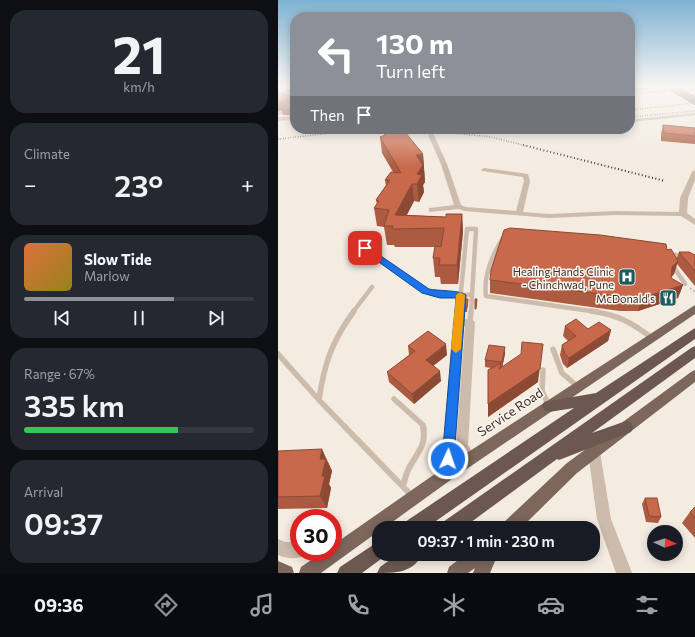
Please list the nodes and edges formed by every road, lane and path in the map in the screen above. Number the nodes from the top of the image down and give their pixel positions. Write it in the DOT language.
graph roads {
  1 [pos="695,114"];
  2 [pos="290,118"];
  3 [pos="278,119"];
  4 [pos="635,120"];
  5 [pos="431,135"];
  6 [pos="484,170"];
  7 [pos="695,172"];
  8 [pos="459,207"];
  9 [pos="432,210"];
  10 [pos="519,213"];
  11 [pos="683,214"];
  12 [pos="695,223"];
  13 [pos="509,237"];
  14 [pos="365,248"];
  15 [pos="695,258"];
  16 [pos="685,284"];
  17 [pos="372,287"];
  18 [pos="461,295"];
  19 [pos="472,295"];
  20 [pos="695,309"];
  21 [pos="458,322"];
  22 [pos="470,322"];
  23 [pos="695,333"];
  24 [pos="652,338"];
  25 [pos="553,349"];
  26 [pos="695,352"];
  27 [pos="278,354"];
  28 [pos="543,370"];
  29 [pos="695,374"];
  30 [pos="578,387"];
  31 [pos="452,397"];
  32 [pos="465,398"];
  33 [pos="599,398"];
  34 [pos="394,399"];
  35 [pos="319,400"];
  36 [pos="549,406"];
  37 [pos="626,427"];
  38 [pos="594,452"];
  39 [pos="470,459"];
  40 [pos="544,459"];
  41 [pos="447,474"];
  42 [pos="403,486"];
  43 [pos="414,498"];
  44 [pos="421,521"];
  45 [pos="459,521"];
  46 [pos="517,521"];
  47 [pos="366,530"];
  48 [pos="342,541"];
  49 [pos="278,547"];
  50 [pos="290,550"];
  51 [pos="372,555"];
  52 [pos="403,561"];
  53 [pos="470,561"];
  54 [pos="486,561"];
  55 [pos="278,568"];
  56 [pos="286,573"];
  57 [pos="307,573"];
  58 [pos="346,573"];
  59 [pos="386,573"];
  60 [pos="455,573"];
  61 [pos="480,573"];
  62 [pos="624,573"];
  1 -- 4 [label="lane"];
  2 -- 3 [label="street"];
  5 -- 8 [label="street"];
  6 -- 10 [label="street"];
  7 -- 11 [label="street"];
  8 -- 9 [label="street"];
  8 -- 10 [label="street"];
  10 -- 11 [label="street"];
  11 -- 12 [label="street"];
  13 -- 24 [label="lane"];
  14 -- 18 [label="lane"];
  15 -- 16 [label="lane"];
  17 -- 35 [label="lane"];
  18 -- 19 [label="lane"];
  18 -- 19 [label="lane"];
  18 -- 21 [label="lane"];
  19 -- 22 [label="lane"];
  20 -- 24 [label="main road, Service Road"];
  21 -- 22 [label="street"];
  21 -- 31 [label="street"];
  22 -- 32 [label="street"];
  23 -- 33 [label="highway"];
  24 -- 30 [label="main road, Service Road"];
  25 -- 30 [label="lane"];
  26 -- 40 [label="highway"];
  27 -- 35 [label="lane"];
  28 -- 36 [label="lane"];
  29 -- 37 [label="main road"];
  30 -- 36 [label="main road, Service Road"];
  31 -- 32 [label="street"];
  31 -- 41 [label="street"];
  32 -- 39 [label="street"];
  33 -- 36 [label="highway"];
  33 -- 44 [label="highway"];
  34 -- 42 [label="lane"];
  35 -- 42 [label="lane"];
  36 -- 39 [label="main road, Service Road"];
  37 -- 38 [label="main road"];
  37 -- 40 [label="highway"];
  38 -- 46 [label="main road"];
  38 -- 62 [label="street"];
  39 -- 41 [label="main road, Service Road"];
  40 -- 45 [label="highway"];
  41 -- 43 [label="main road, Service Road"];
  42 -- 43 [label="lane"];
  43 -- 47 [label="main road, Service Road"];
  47 -- 48 [label="street"];
  47 -- 57 [label="main road, Service Road"];
  49 -- 50 [label="street"];
  51 -- 58 [label="highway"];
  52 -- 59 [label="highway"];
  53 -- 60 [label="main road"];
  54 -- 61 [label="main road"];
  55 -- 56 [label="main road"];
}
